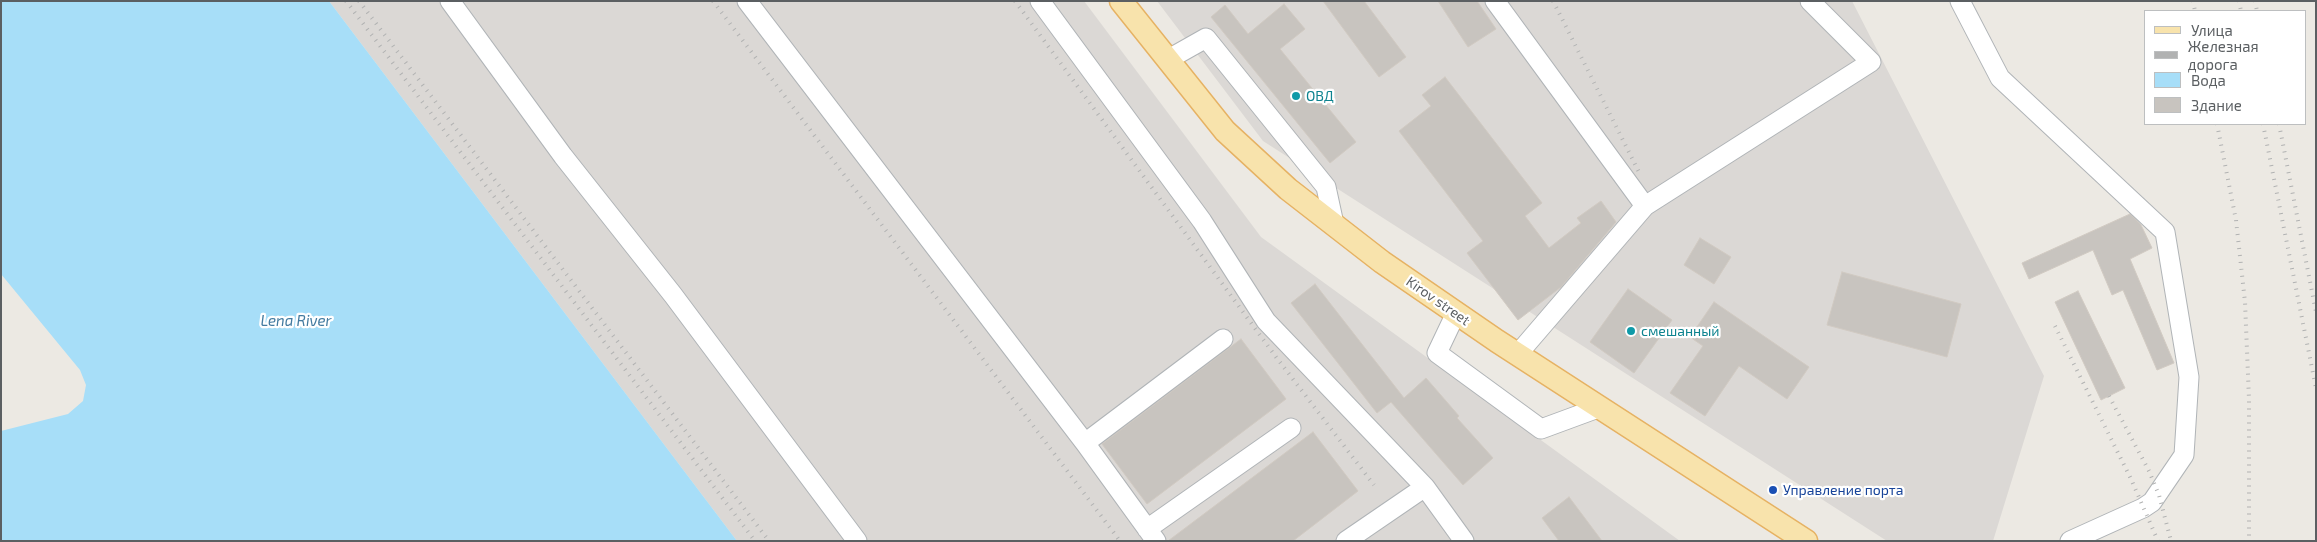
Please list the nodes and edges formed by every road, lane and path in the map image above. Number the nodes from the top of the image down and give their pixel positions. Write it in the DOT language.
graph roads {
  1 [pos="450,1"];
  2 [pos="747,1"];
  3 [pos="1040,1"];
  4 [pos="1121,1"];
  5 [pos="1495,1"];
  6 [pos="1810,1"];
  7 [pos="1960,1"];
  8 [pos="1167,60"];
  9 [pos="1645,206"];
  10 [pos="1334,224"];
  11 [pos="1456,313"];
  12 [pos="1223,339"];
  13 [pos="1517,354"];
  14 [pos="1598,408"];
  15 [pos="1292,428"];
  16 [pos="1085,443"];
  17 [pos="1425,487"];
  18 [pos="1151,535"];
  19 [pos="857,541"];
  20 [pos="1346,541"];
  21 [pos="1464,541"];
  22 [pos="1806,541"];
  23 [pos="2070,541"];
  1 -- 19 [label="lane"];
  2 -- 16 [label="lane"];
  3 -- 17 [label="lane"];
  4 -- 8 [label="main road, Kirov street"];
  5 -- 9 [label="lane"];
  6 -- 9 [label="lane"];
  7 -- 23 [label="lane"];
  8 -- 10 [label="main road, Kirov street"];
  8 -- 10 [label="lane"];
  9 -- 13 [label="lane"];
  10 -- 11 [label="main road, Kirov street"];
  11 -- 13 [label="main road, Kirov street"];
  11 -- 14 [label="lane"];
  12 -- 16 [label="lane"];
  13 -- 14 [label="main road, Kirov street"];
  14 -- 22 [label="main road, Kirov street"];
  15 -- 18 [label="lane"];
  16 -- 18 [label="lane"];
  17 -- 20 [label="lane"];
  17 -- 21 [label="lane"];
}
